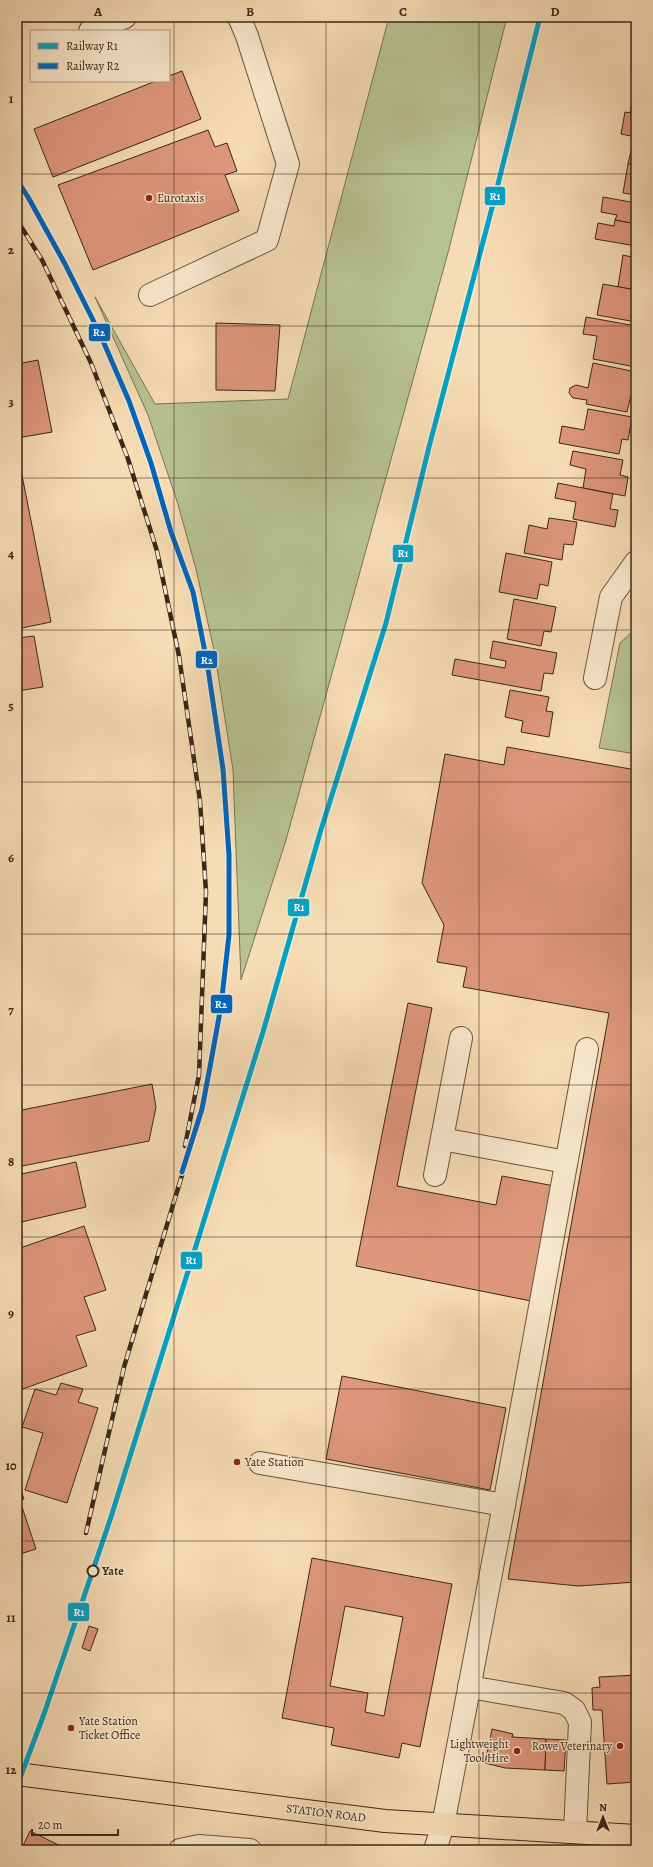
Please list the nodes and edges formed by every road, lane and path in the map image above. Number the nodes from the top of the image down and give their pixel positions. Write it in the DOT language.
graph roads {
  1 [pos="125,17"];
  2 [pos="239,17"];
  3 [pos="92,30"];
  4 [pos="150,295"];
  5 [pos="636,562"];
  6 [pos="595,678"];
  7 [pos="461,1038"];
  8 [pos="587,1049"];
  9 [pos="442,1139"];
  10 [pos="566,1162"];
  11 [pos="435,1175"];
  12 [pos="260,1463"];
  13 [pos="504,1505"];
  14 [pos="469,1687"];
  15 [pos="17,1774"];
  16 [pos="443,1825"];
  17 [pos="575,1832"];
  18 [pos="636,1836"];
  19 [pos="180,1850"];
  20 [pos="250,1850"];
  21 [pos="435,1850"];
  1 -- 3 [label="street"];
  2 -- 4 [label="street"];
  5 -- 6 [label="street"];
  7 -- 9 [label="street"];
  8 -- 10 [label="street"];
  9 -- 10 [label="street"];
  9 -- 11 [label="street"];
  10 -- 13 [label="street"];
  12 -- 13 [label="street"];
  13 -- 14 [label="street"];
  14 -- 16 [label="street"];
  14 -- 17 [label="street"];
  15 -- 16 [label="main road, STATION ROAD"];
  16 -- 17 [label="main road, STATION ROAD"];
  16 -- 21 [label="street"];
  17 -- 18 [label="main road, STATION ROAD"];
  19 -- 20 [label="street"];
}
